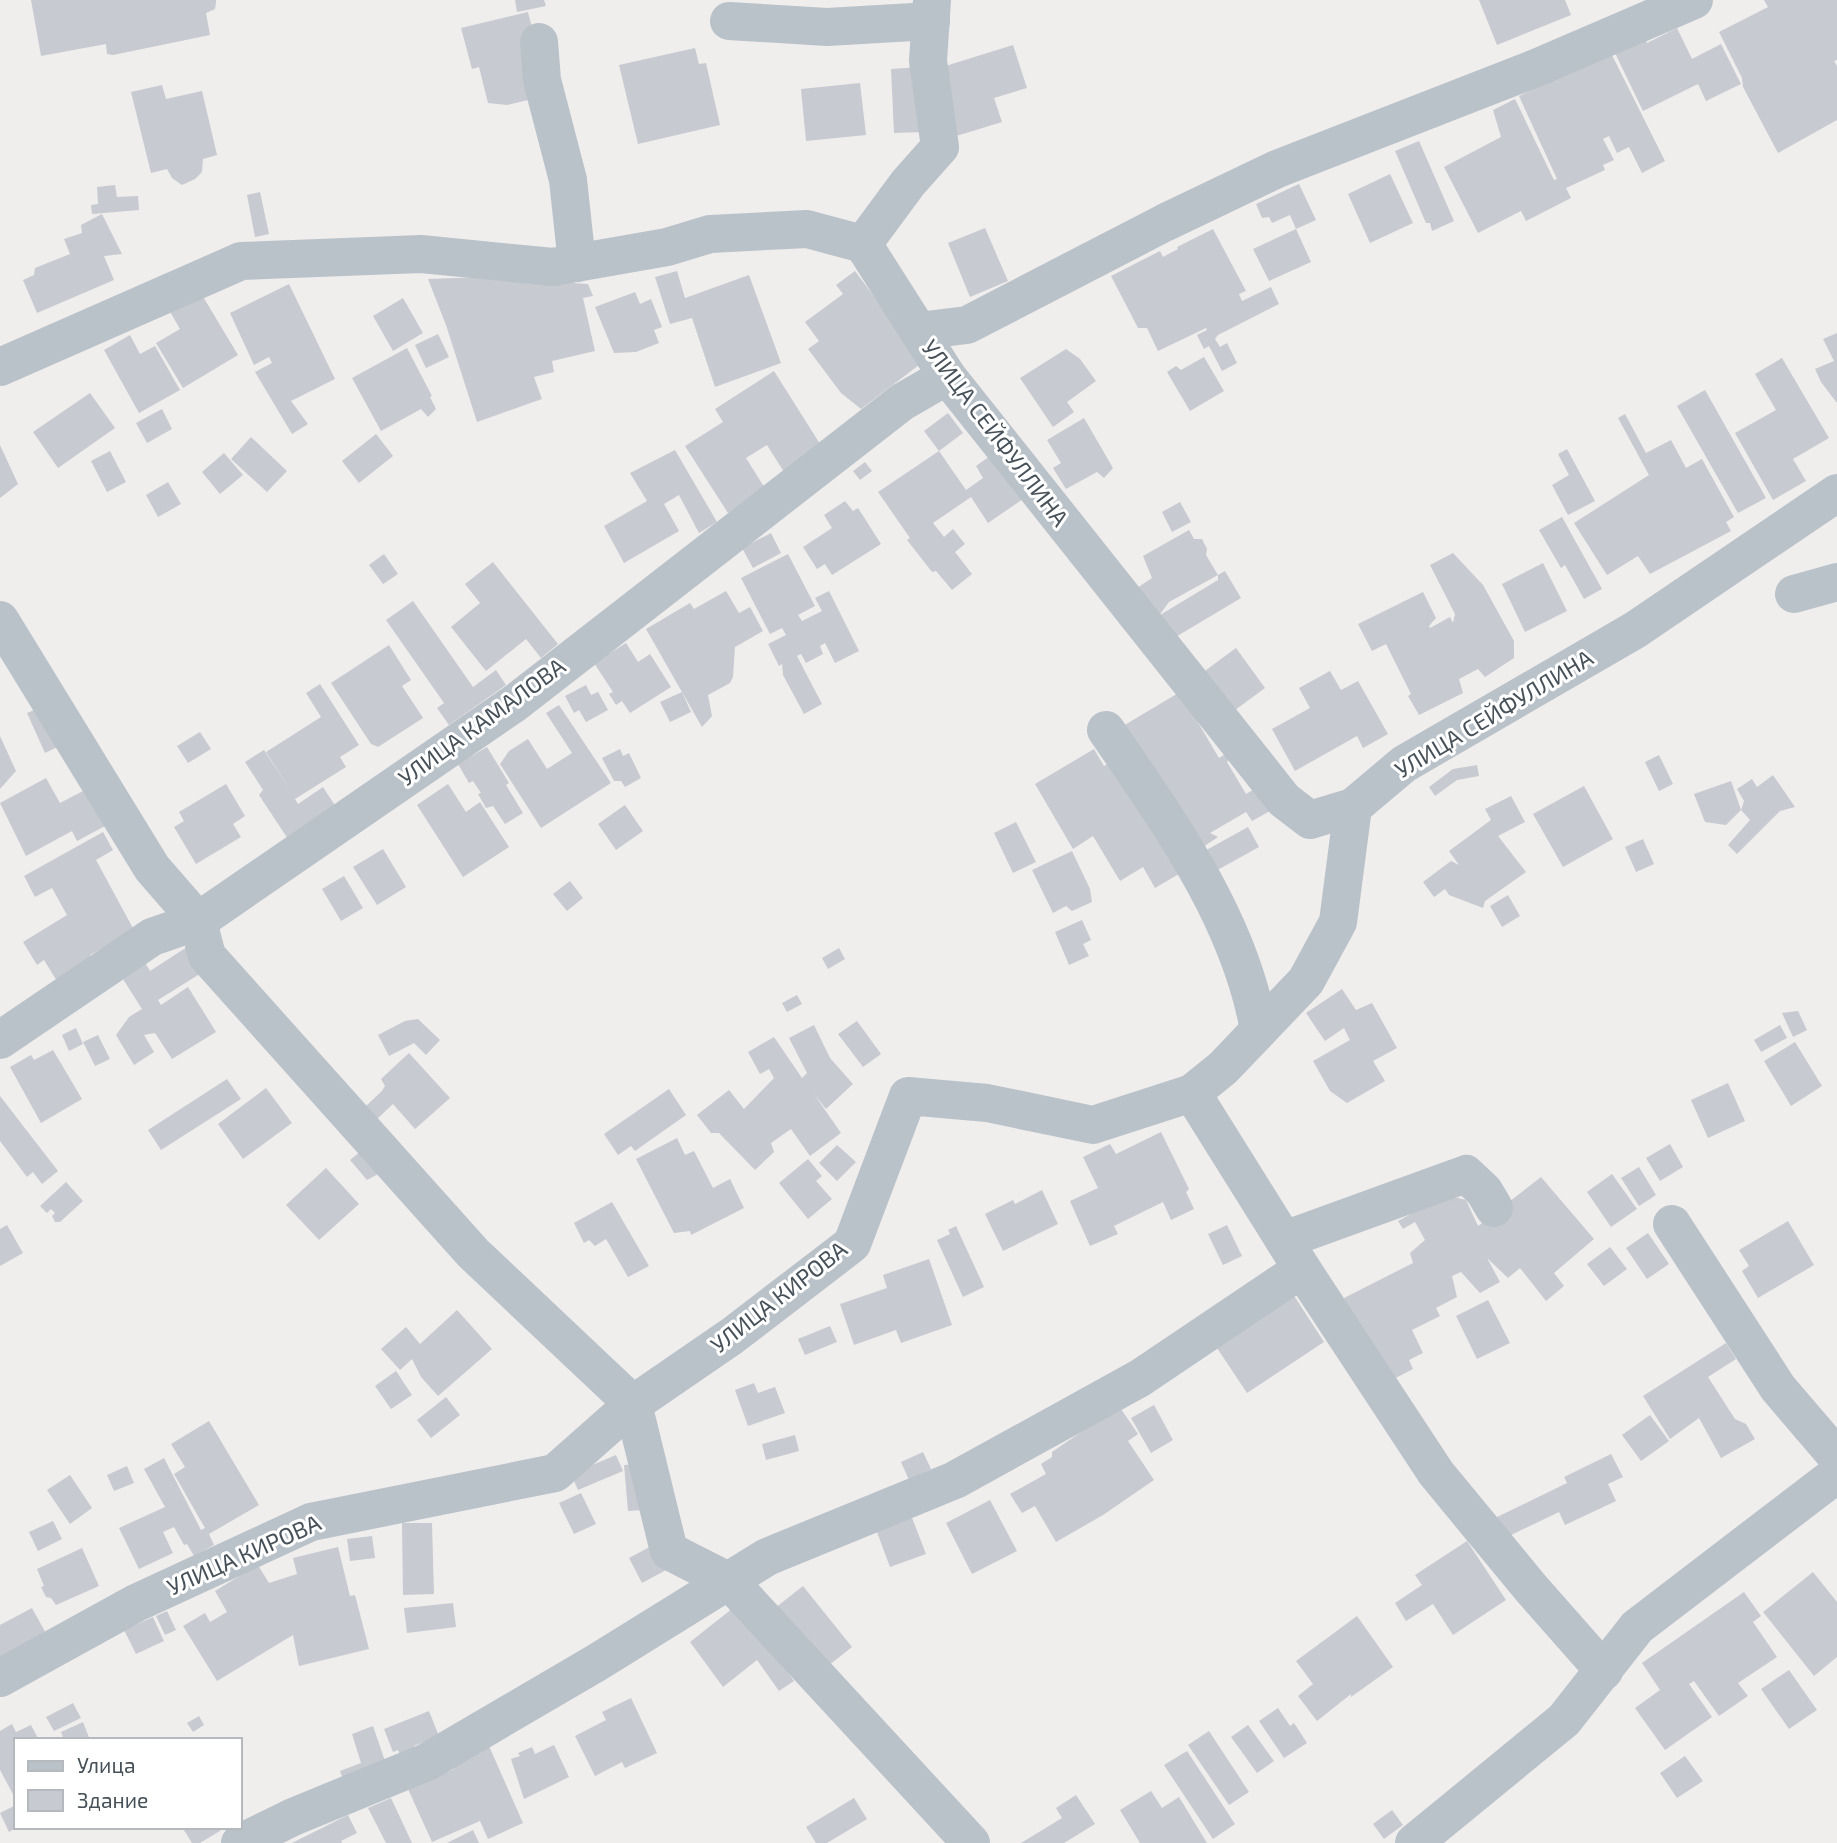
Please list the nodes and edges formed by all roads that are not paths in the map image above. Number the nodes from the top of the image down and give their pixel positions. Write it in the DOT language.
graph roads {
  1 [pos="1694,0"];
  2 [pos="931,10"];
  3 [pos="729,21"];
  4 [pos="539,42"];
  5 [pos="863,244"];
  6 [pos="577,263"];
  7 [pos="918,331"];
  8 [pos="0,367"];
  9 [pos="947,376"];
  10 [pos="1837,493"];
  11 [pos="1837,582"];
  12 [pos="1794,594"];
  13 [pos="0,620"];
  14 [pos="1106,730"];
  15 [pos="1353,807"];
  16 [pos="198,921"];
  17 [pos="1259,1030"];
  18 [pos="0,1040"];
  19 [pos="1192,1093"];
  20 [pos="1494,1208"];
  21 [pos="1672,1224"];
  22 [pos="1293,1254"];
  23 [pos="633,1404"];
  24 [pos="1837,1457"];
  25 [pos="1837,1474"];
  26 [pos="730,1582"];
  27 [pos="1604,1671"];
  28 [pos="0,1678"];
  29 [pos="240,1843"];
  30 [pos="971,1843"];
  31 [pos="1414,1843"];
  1 -- 7 [label="street"];
  2 -- 3 [label="street"];
  2 -- 5 [label="street"];
  4 -- 6 [label="street"];
  5 -- 6 [label="street"];
  5 -- 7 [label="street, УЛИЦА СЕЙФУЛЛИНА"];
  6 -- 8 [label="street"];
  7 -- 9 [label="street, УЛИЦА СЕЙФУЛЛИНА"];
  9 -- 15 [label="street, УЛИЦА СЕЙФУЛЛИНА"];
  9 -- 16 [label="street, УЛИЦА КАМАЛОВА"];
  10 -- 15 [label="street, УЛИЦА СЕЙФУЛЛИНА"];
  11 -- 12 [label="street"];
  13 -- 16 [label="street"];
  14 -- 17 [label="street"];
  15 -- 17 [label="street, УЛИЦА КИРОВА"];
  16 -- 18 [label="street, УЛИЦА КАМАЛОВА"];
  16 -- 23 [label="street"];
  17 -- 19 [label="street, УЛИЦА КИРОВА"];
  19 -- 22 [label="street"];
  19 -- 23 [label="street, УЛИЦА КИРОВА"];
  20 -- 22 [label="street"];
  21 -- 24 [label="street"];
  22 -- 26 [label="street"];
  22 -- 27 [label="street"];
  23 -- 26 [label="street"];
  23 -- 28 [label="street, УЛИЦА КИРОВА"];
  25 -- 27 [label="street"];
  26 -- 29 [label="street"];
  26 -- 30 [label="street"];
  27 -- 31 [label="street"];
}
